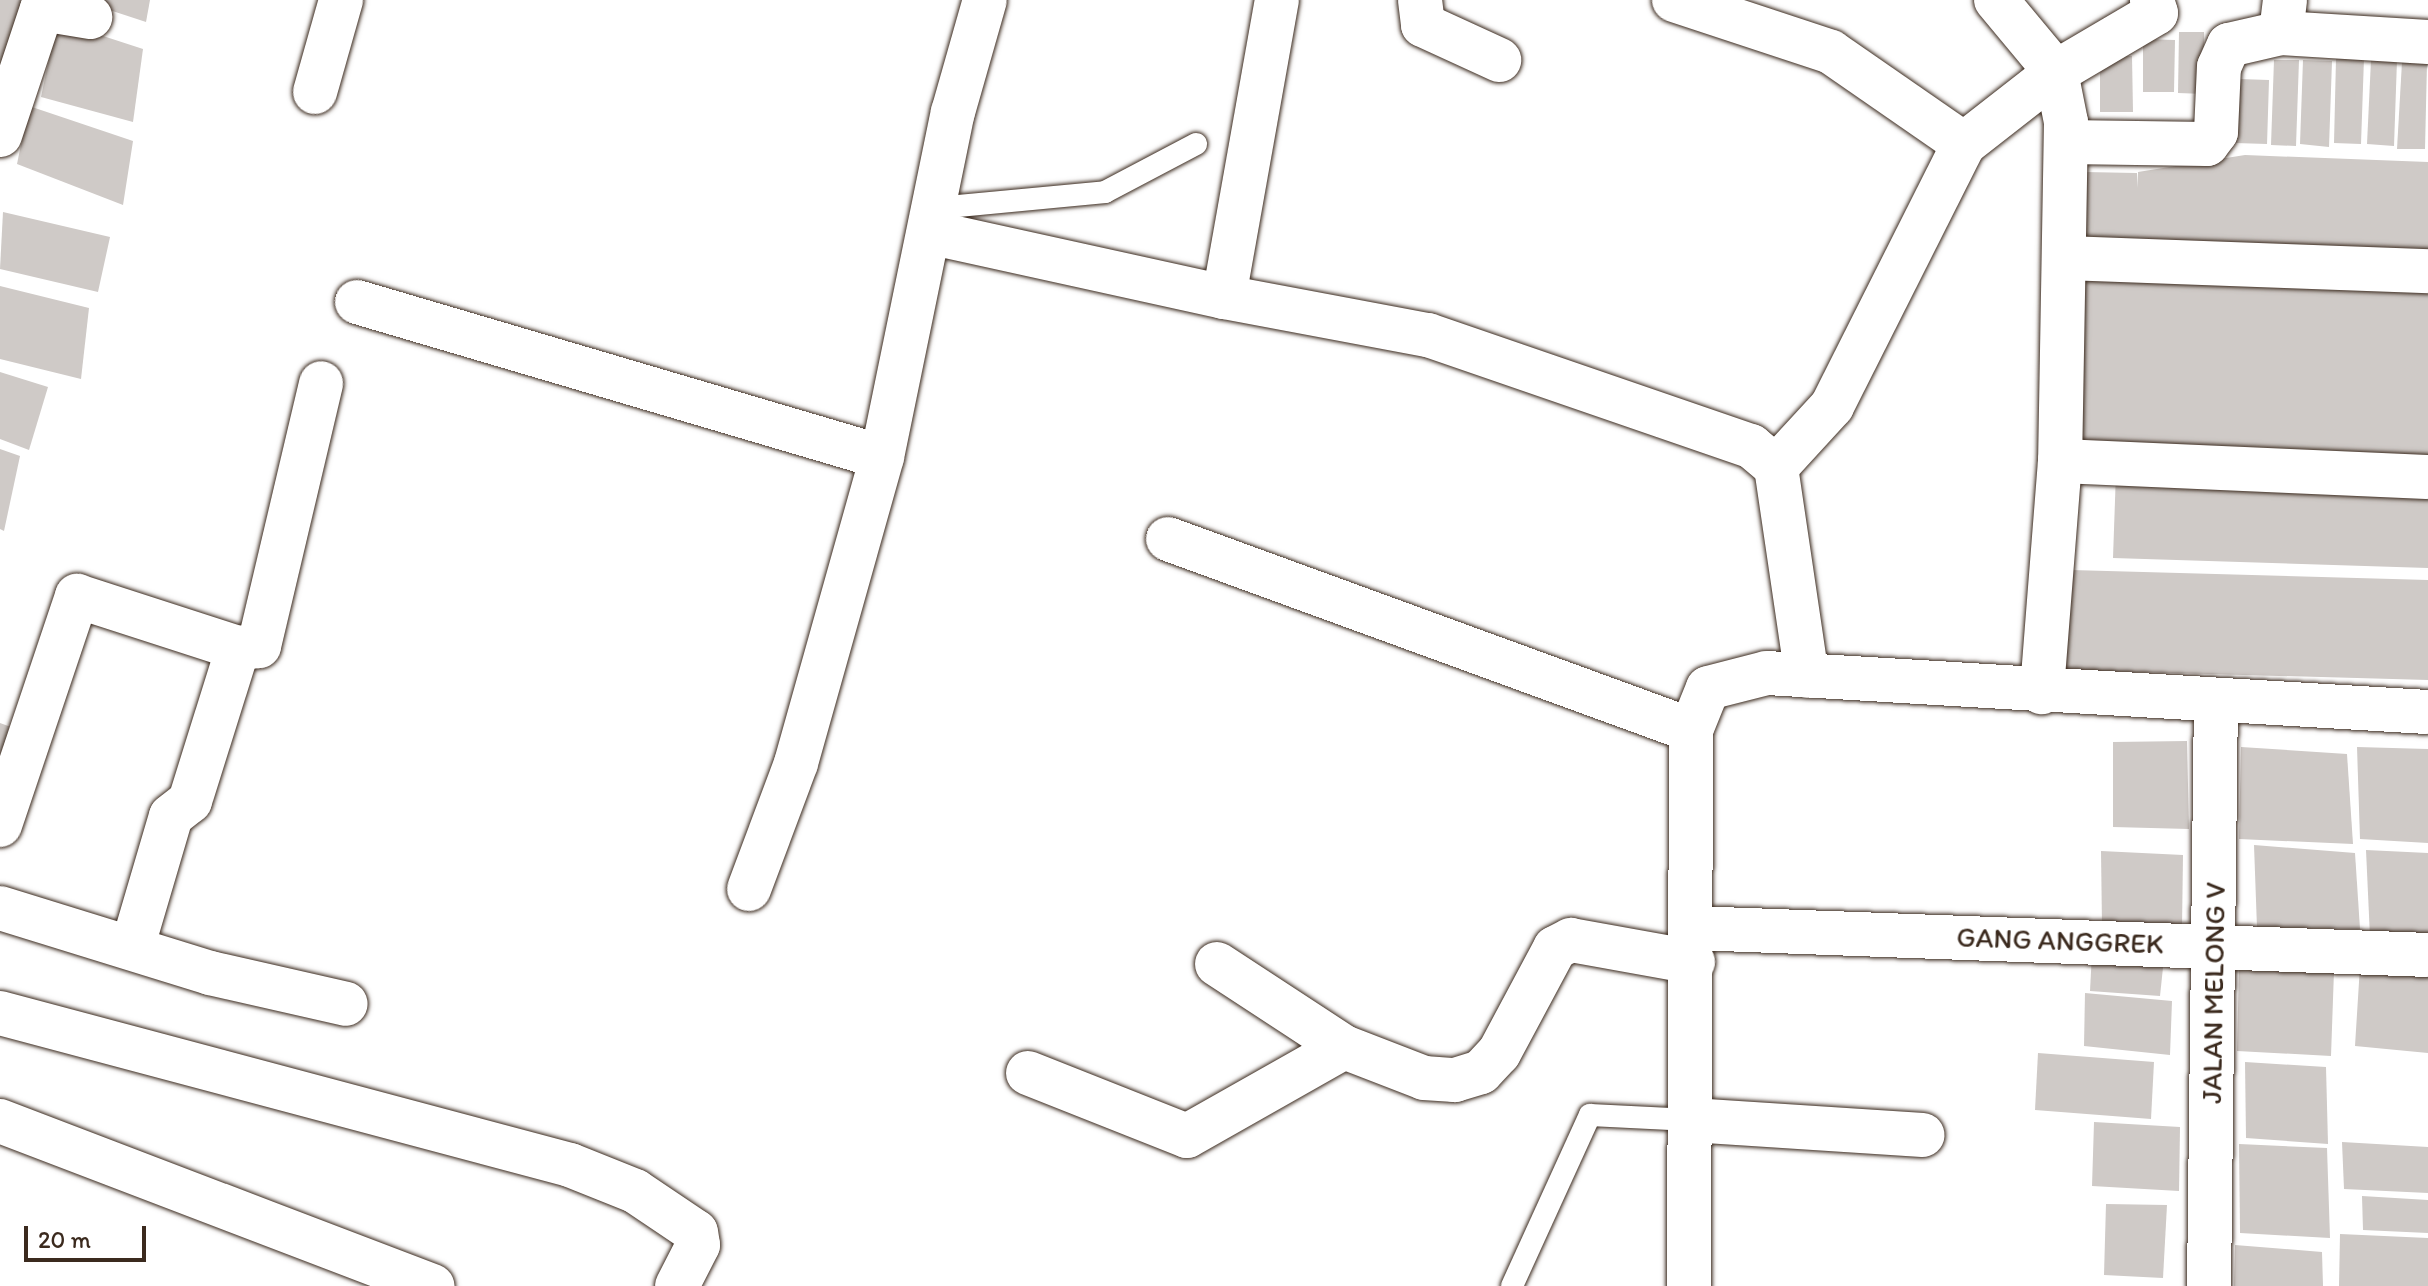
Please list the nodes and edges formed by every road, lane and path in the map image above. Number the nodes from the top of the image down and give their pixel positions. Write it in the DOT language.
graph roads {
  1 [pos="341,0"];
  2 [pos="985,0"];
  3 [pos="1277,0"];
  4 [pos="1420,0"];
  5 [pos="1674,0"];
  6 [pos="1996,0"];
  7 [pos="2152,0"];
  8 [pos="90,17"];
  9 [pos="2283,17"];
  10 [pos="2428,42"];
  11 [pos="1499,60"];
  12 [pos="2056,72"];
  13 [pos="315,92"];
  14 [pos="0,135"];
  15 [pos="2066,142"];
  16 [pos="1196,144"];
  17 [pos="1964,144"];
  18 [pos="935,221"];
  19 [pos="2067,258"];
  20 [pos="2428,271"];
  21 [pos="1224,297"];
  22 [pos="357,302"];
  23 [pos="321,383"];
  24 [pos="882,457"];
  25 [pos="2060,461"];
  26 [pos="1776,467"];
  27 [pos="2428,477"];
  28 [pos="1168,539"];
  29 [pos="238,648"];
  30 [pos="1807,676"];
  31 [pos="2042,692"];
  32 [pos="2216,700"];
  33 [pos="16,711"];
  34 [pos="2428,712"];
  35 [pos="1691,730"];
  36 [pos="0,825"];
  37 [pos="749,889"];
  38 [pos="0,908"];
  39 [pos="133,945"];
  40 [pos="1693,945"];
  41 [pos="2214,947"];
  42 [pos="2428,955"];
  43 [pos="1217,964"];
  44 [pos="346,1004"];
  45 [pos="0,1013"];
  46 [pos="1344,1047"];
  47 [pos="1028,1073"];
  48 [pos="1691,1120"];
  49 [pos="0,1121"];
  50 [pos="1923,1135"];
  51 [pos="433,1286"];
  52 [pos="677,1286"];
  53 [pos="1512,1286"];
  54 [pos="1689,1286"];
  55 [pos="2209,1286"];
  1 -- 13 [label="street"];
  2 -- 18 [label="street"];
  3 -- 21 [label="street"];
  4 -- 11 [label="street"];
  5 -- 17 [label="street"];
  6 -- 12 [label="street"];
  7 -- 12 [label="street"];
  8 -- 14 [label="street"];
  9 -- 10 [label="street"];
  9 -- 15 [label="street"];
  12 -- 15 [label="street"];
  12 -- 17 [label="street"];
  15 -- 19 [label="street"];
  16 -- 18 [label="lane"];
  17 -- 26 [label="street"];
  18 -- 21 [label="street"];
  18 -- 24 [label="street"];
  19 -- 20 [label="street"];
  19 -- 25 [label="street"];
  21 -- 26 [label="street"];
  22 -- 24 [label="street"];
  23 -- 29 [label="street"];
  24 -- 37 [label="street"];
  25 -- 27 [label="street"];
  25 -- 31 [label="street"];
  26 -- 30 [label="street"];
  28 -- 35 [label="street"];
  29 -- 33 [label="street"];
  29 -- 39 [label="street"];
  30 -- 31 [label="street"];
  30 -- 35 [label="street"];
  31 -- 32 [label="street"];
  32 -- 34 [label="street"];
  32 -- 41 [label="street, JALAN MELONG V"];
  33 -- 36 [label="street"];
  35 -- 40 [label="street"];
  38 -- 39 [label="street"];
  39 -- 44 [label="street"];
  40 -- 41 [label="street, GANG ANGGREK"];
  40 -- 46 [label="street, GANG ANGGREK"];
  40 -- 48 [label="street"];
  41 -- 42 [label="street, GANG ANGGREK"];
  41 -- 55 [label="street, JALAN MELONG V"];
  43 -- 46 [label="street, GANG ANGGREK"];
  45 -- 52 [label="street"];
  46 -- 47 [label="street"];
  48 -- 50 [label="street"];
  48 -- 53 [label="lane"];
  48 -- 54 [label="street"];
  49 -- 51 [label="street"];
}
